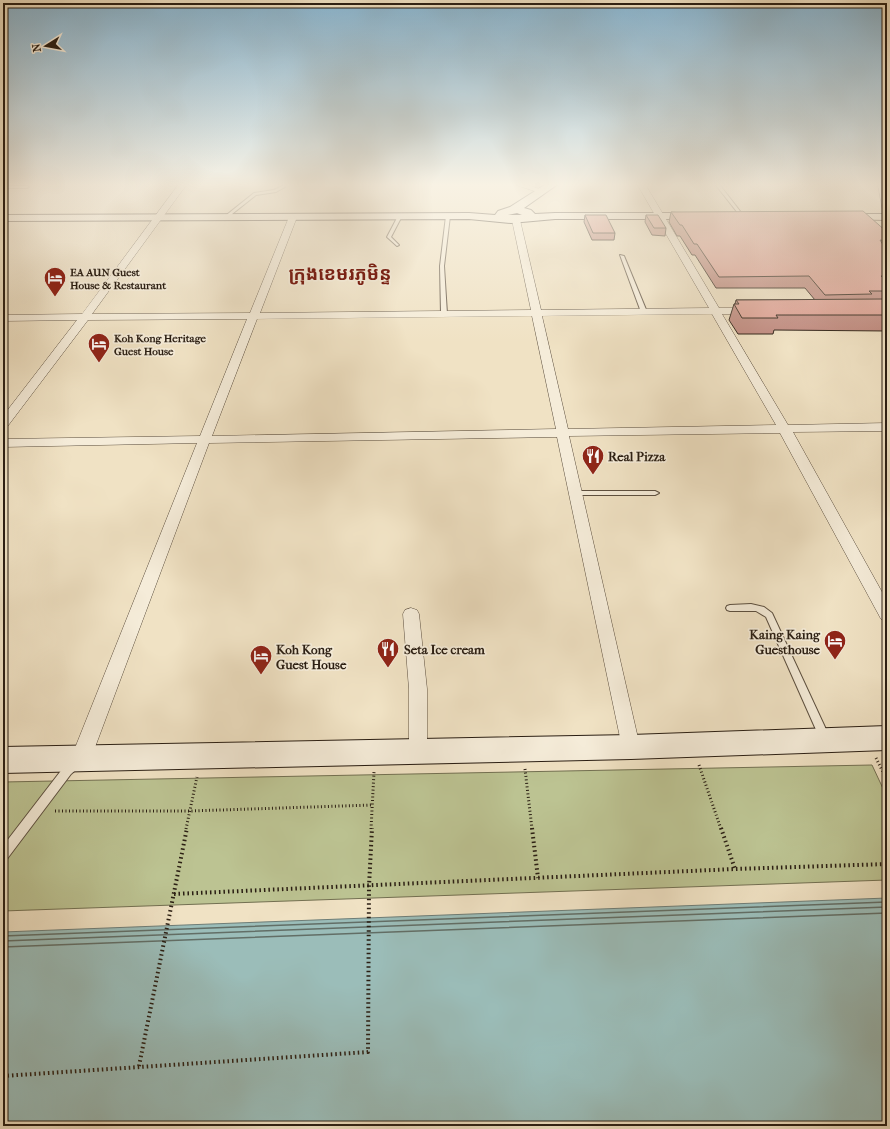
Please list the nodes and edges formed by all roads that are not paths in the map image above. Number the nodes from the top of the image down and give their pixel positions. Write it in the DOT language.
graph roads {
  1 [pos="145,237"];
  2 [pos="285,237"];
  3 [pos="389,237"];
  4 [pos="446,237"];
  5 [pos="522,237"];
  6 [pos="672,237"];
  7 [pos="397,245"];
  8 [pos="622,256"];
  9 [pos="715,311"];
  10 [pos="762,311"];
  11 [pos="644,312"];
  12 [pos="537,313"];
  13 [pos="444,314"];
  14 [pos="253,316"];
  15 [pos="86,317"];
  16 [pos="3,318"];
  17 [pos="886,338"];
  18 [pos="887,358"];
  19 [pos="3,424"];
  20 [pos="887,427"];
  21 [pos="784,428"];
  22 [pos="563,433"];
  23 [pos="204,440"];
  24 [pos="3,443"];
  25 [pos="655,493"];
  26 [pos="576,494"];
  27 [pos="730,608"];
  28 [pos="411,614"];
  29 [pos="887,615"];
  30 [pos="887,738"];
  31 [pos="826,740"];
  32 [pos="631,747"];
  33 [pos="418,752"];
  34 [pos="81,758"];
  35 [pos="3,760"];
  36 [pos="3,855"];
  1 -- 15 [label="street"];
  2 -- 14 [label="street"];
  3 -- 7 [label="lane"];
  4 -- 13 [label="lane"];
  5 -- 12 [label="street"];
  6 -- 9 [label="street"];
  8 -- 11 [label="lane"];
  9 -- 10 [label="street"];
  9 -- 11 [label="street"];
  9 -- 21 [label="street"];
  11 -- 12 [label="street"];
  12 -- 13 [label="street"];
  12 -- 22 [label="street"];
  13 -- 14 [label="street"];
  14 -- 15 [label="street"];
  14 -- 23 [label="street"];
  15 -- 16 [label="street"];
  15 -- 19 [label="street"];
  17 -- 18 [label="lane"];
  20 -- 21 [label="street"];
  21 -- 22 [label="street"];
  21 -- 29 [label="street"];
  22 -- 23 [label="street"];
  22 -- 26 [label="street"];
  23 -- 24 [label="street"];
  23 -- 34 [label="street"];
  25 -- 26 [label="lane"];
  26 -- 32 [label="street"];
  27 -- 31 [label="lane"];
  28 -- 33 [label="street"];
  30 -- 31 [label="street"];
  31 -- 32 [label="street"];
  32 -- 33 [label="street"];
  33 -- 34 [label="street"];
  34 -- 35 [label="street"];
  34 -- 36 [label="lane"];
}
